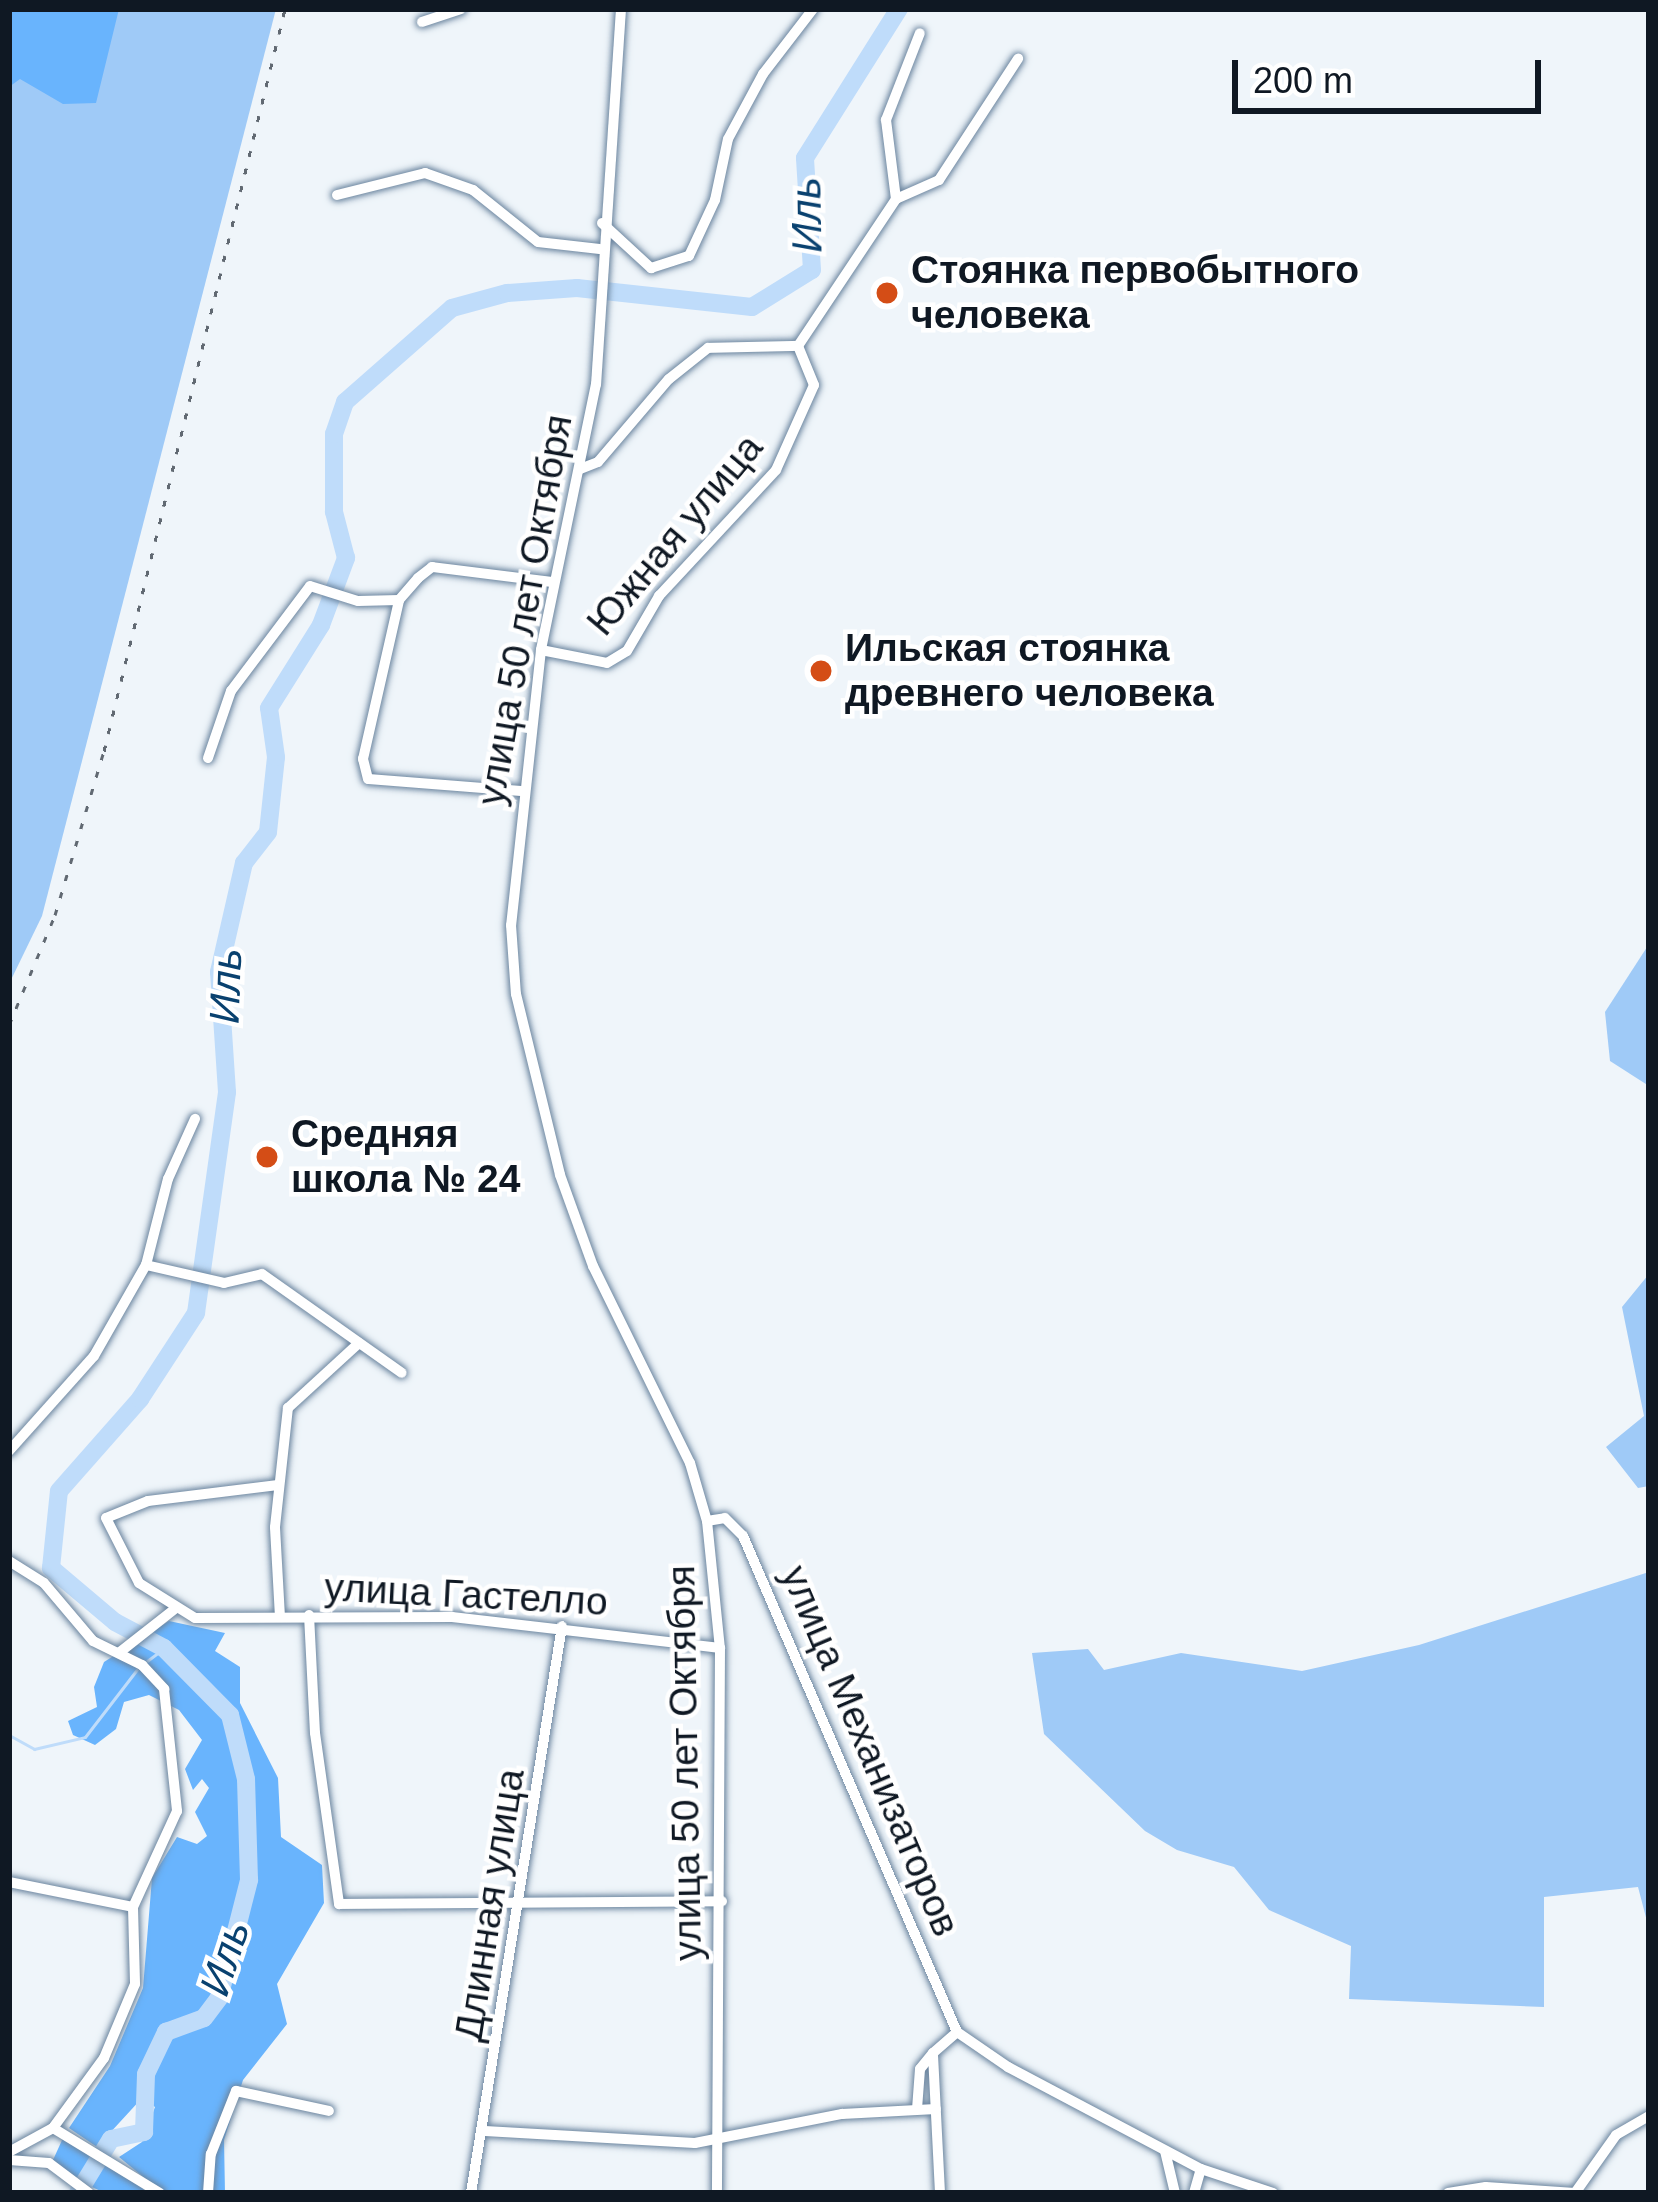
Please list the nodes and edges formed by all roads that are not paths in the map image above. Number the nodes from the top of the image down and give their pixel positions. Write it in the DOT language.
graph roads {
  1 [pos="461,9"];
  2 [pos="621,9"];
  3 [pos="813,9"];
  4 [pos="422,22"];
  5 [pos="920,33"];
  6 [pos="1018,59"];
  7 [pos="337,195"];
  8 [pos="896,199"];
  9 [pos="602,223"];
  10 [pos="600,255"];
  11 [pos="798,346"];
  12 [pos="580,469"];
  13 [pos="553,582"];
  14 [pos="399,600"];
  15 [pos="541,650"];
  16 [pos="208,758"];
  17 [pos="521,791"];
  18 [pos="195,1119"];
  19 [pos="146,1265"];
  20 [pos="359,1343"];
  21 [pos="402,1373"];
  22 [pos="9,1451"];
  23 [pos="278,1486"];
  24 [pos="707,1521"];
  25 [pos="9,1562"];
  26 [pos="176,1609"];
  27 [pos="310,1615"];
  28 [pos="280,1617"];
  29 [pos="562,1626"];
  30 [pos="720,1648"];
  31 [pos="120,1652"];
  32 [pos="9,1882"];
  33 [pos="722,1901"];
  34 [pos="520,1904"];
  35 [pos="133,1907"];
  36 [pos="957,2032"];
  37 [pos="934,2054"];
  38 [pos="917,2109"];
  39 [pos="936,2109"];
  40 [pos="329,2111"];
  41 [pos="1649,2116"];
  42 [pos="53,2128"];
  43 [pos="485,2131"];
  44 [pos="718,2138"];
  45 [pos="1165,2151"];
  46 [pos="9,2156"];
  47 [pos="1201,2169"];
  48 [pos="89,2193"];
  49 [pos="160,2193"];
  50 [pos="208,2193"];
  51 [pos="471,2193"];
  52 [pos="717,2193"];
  53 [pos="940,2193"];
  54 [pos="1175,2193"];
  55 [pos="1194,2193"];
  56 [pos="1273,2193"];
  57 [pos="1448,2193"];
  58 [pos="1575,2193"];
  1 -- 4 [label="street"];
  2 -- 9 [label="street, улица 50 лет Октября"];
  3 -- 9 [label="street"];
  5 -- 8 [label="street"];
  6 -- 8 [label="street"];
  7 -- 10 [label="street"];
  8 -- 11 [label="street"];
  9 -- 10 [label="street, улица 50 лет Октября"];
  10 -- 12 [label="street, улица 50 лет Октября"];
  11 -- 12 [label="street"];
  11 -- 15 [label="street, Южная улица"];
  12 -- 13 [label="street, улица 50 лет Октября"];
  13 -- 14 [label="street"];
  13 -- 15 [label="street, улица 50 лет Октября"];
  14 -- 16 [label="street"];
  14 -- 17 [label="street"];
  15 -- 17 [label="street, улица 50 лет Октября"];
  17 -- 24 [label="street, улица 50 лет Октября"];
  18 -- 19 [label="street"];
  19 -- 20 [label="street"];
  19 -- 22 [label="street"];
  20 -- 21 [label="street"];
  20 -- 23 [label="street, улица Гастелло"];
  23 -- 26 [label="street, улица Гастелло"];
  23 -- 28 [label="street, улица Гастелло"];
  24 -- 30 [label="street, улица 50 лет Октября"];
  24 -- 36 [label="street, улица Механизаторов"];
  25 -- 31 [label="street"];
  26 -- 28 [label="street, улица Гастелло"];
  26 -- 31 [label="street"];
  27 -- 28 [label="street, улица Гастелло"];
  27 -- 29 [label="street, улица Гастелло"];
  27 -- 34 [label="street"];
  29 -- 30 [label="street, улица Гастелло"];
  29 -- 34 [label="street, Длинная улица"];
  30 -- 33 [label="street, улица 50 лет Октября"];
  31 -- 35 [label="street"];
  32 -- 35 [label="street"];
  33 -- 34 [label="street"];
  33 -- 44 [label="street, улица 50 лет Октября"];
  34 -- 43 [label="street, Длинная улица"];
  35 -- 42 [label="street"];
  36 -- 37 [label="street"];
  36 -- 45 [label="street"];
  37 -- 38 [label="street"];
  37 -- 39 [label="street"];
  38 -- 39 [label="street"];
  38 -- 44 [label="street"];
  39 -- 53 [label="street"];
  40 -- 50 [label="street"];
  41 -- 58 [label="street"];
  42 -- 46 [label="street"];
  42 -- 49 [label="street"];
  43 -- 44 [label="street"];
  43 -- 51 [label="street, Длинная улица"];
  44 -- 52 [label="street, улица 50 лет Октября"];
  45 -- 47 [label="street"];
  45 -- 54 [label="street"];
  46 -- 48 [label="street"];
  47 -- 55 [label="street"];
  47 -- 56 [label="street"];
  57 -- 58 [label="street"];
}
